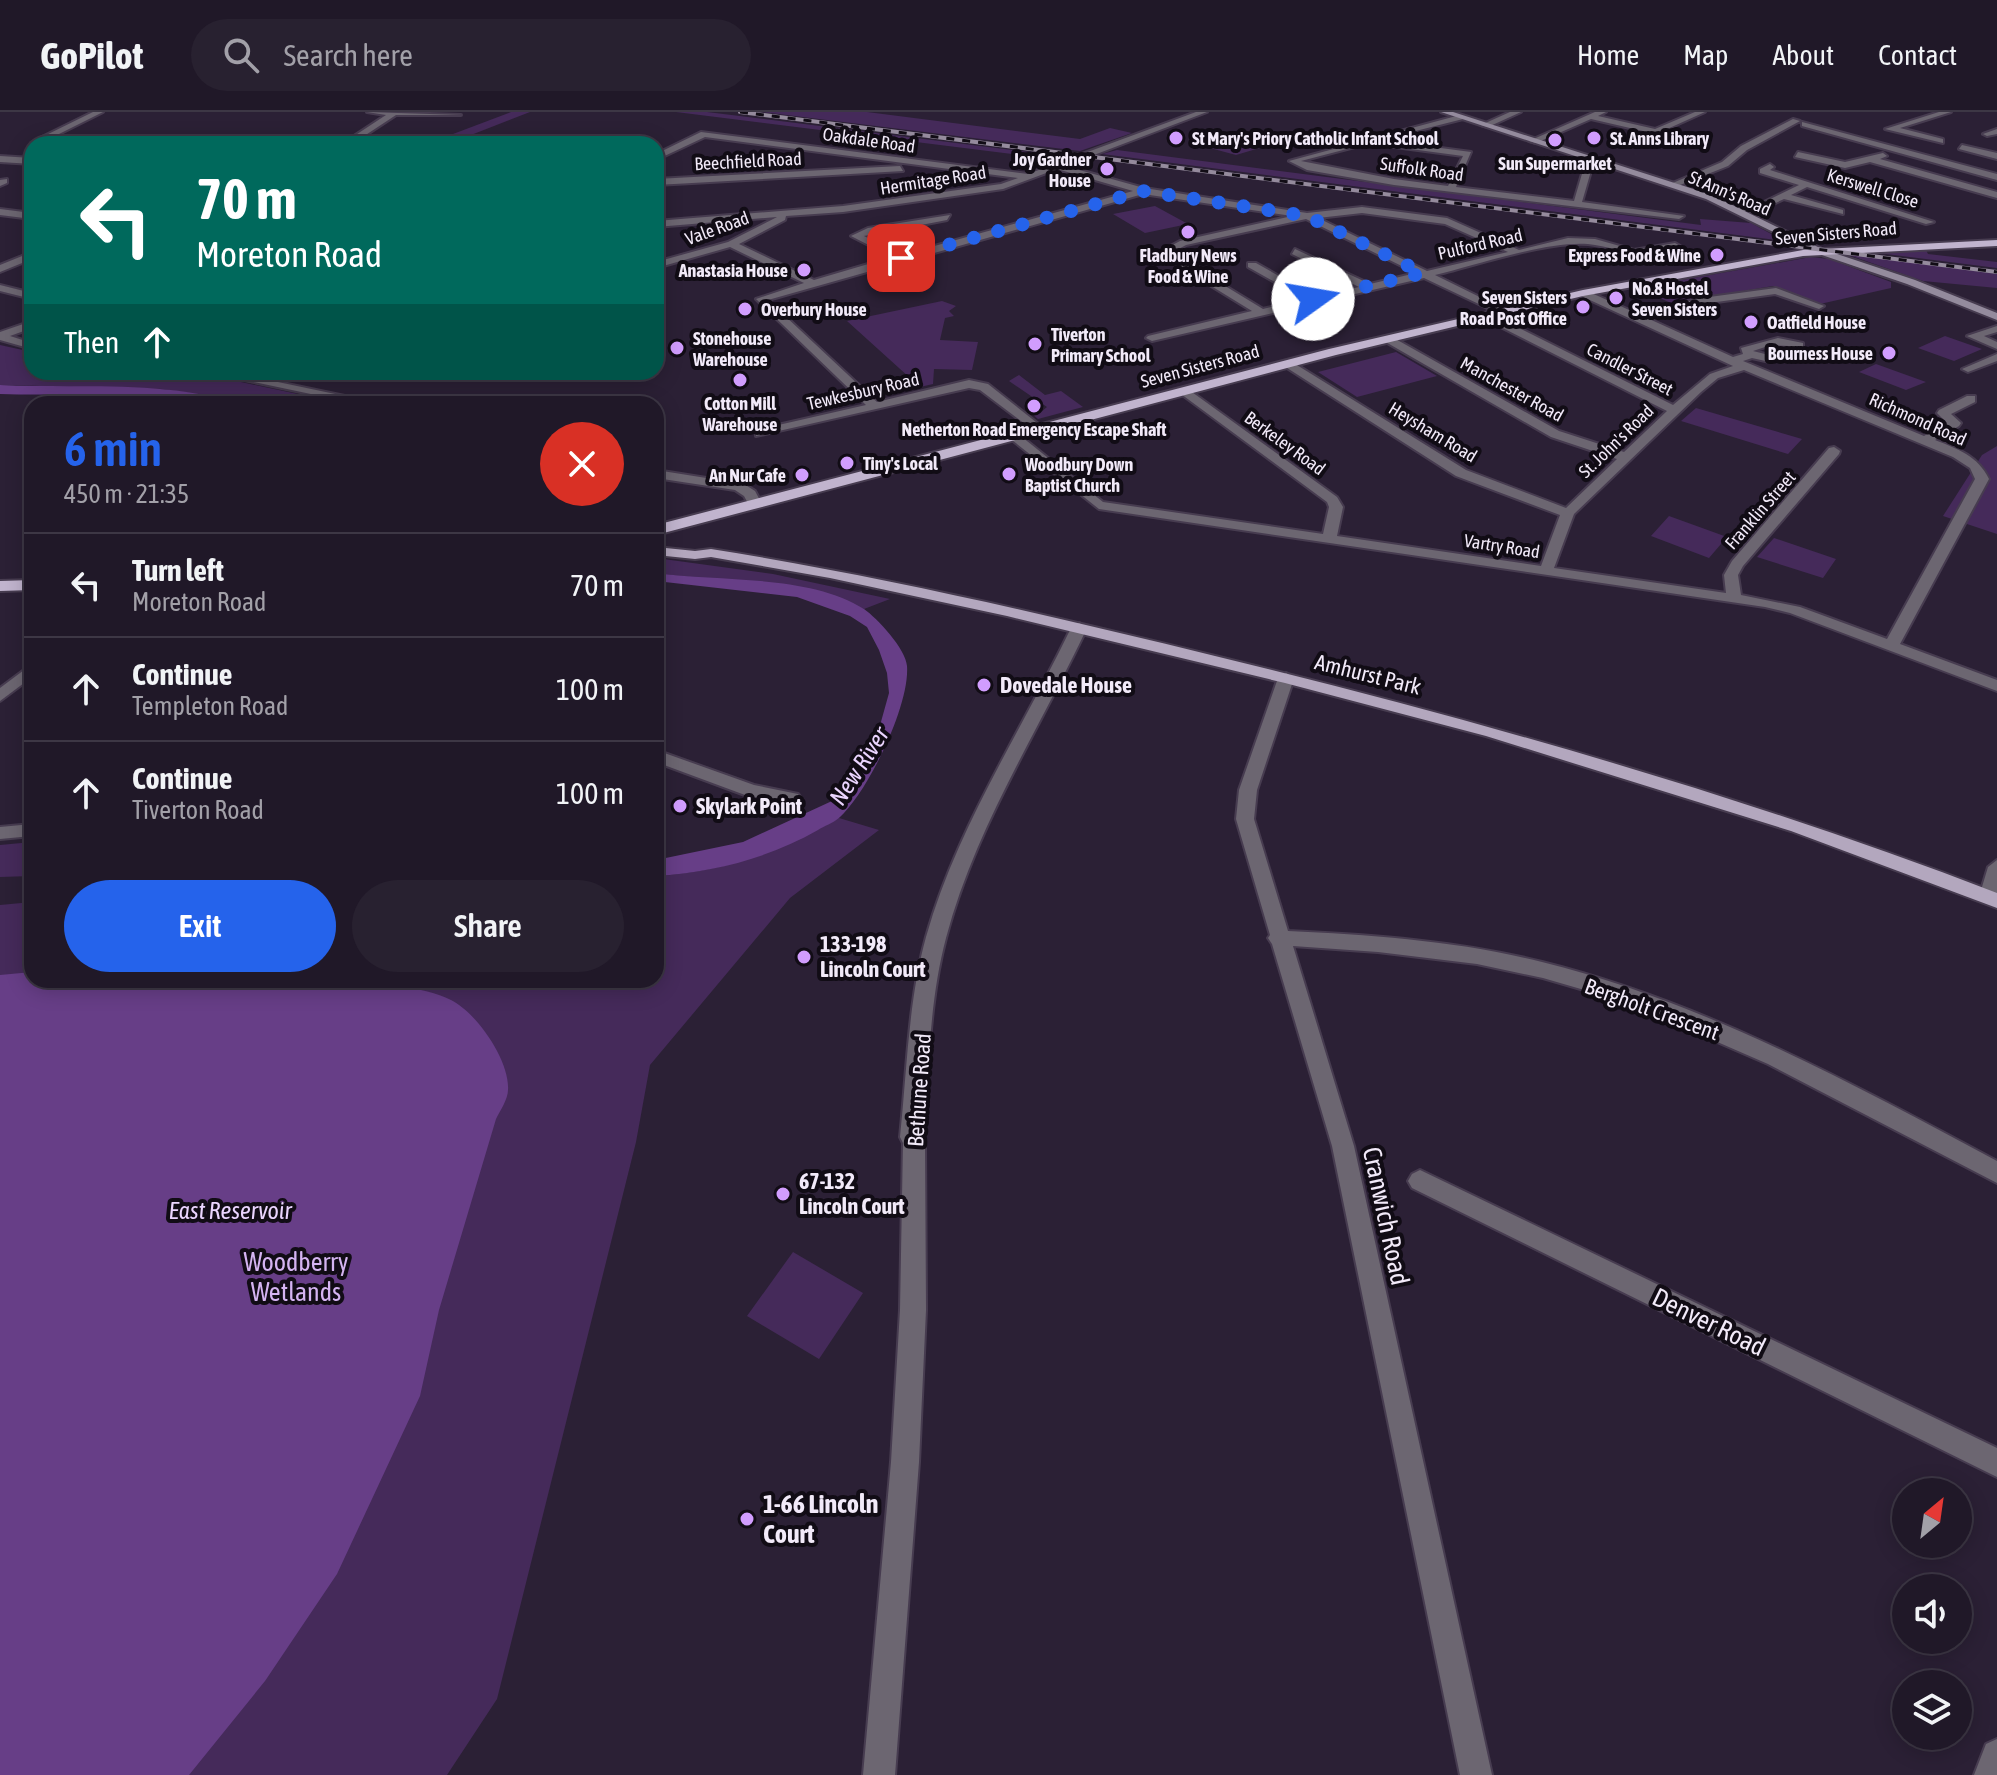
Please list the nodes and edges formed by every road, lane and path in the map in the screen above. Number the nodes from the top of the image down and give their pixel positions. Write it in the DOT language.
graph roads {
  1 [pos="99,112"];
  2 [pos="371,112"];
  3 [pos="1203,112"];
  4 [pos="1445,112"];
  5 [pos="1517,112"];
  6 [pos="1602,112"];
  7 [pos="1701,112"];
  8 [pos="1947,112"];
  9 [pos="394,113"];
  10 [pos="457,115"];
  11 [pos="1785,116"];
  12 [pos="1460,117"];
  13 [pos="1591,117"];
  14 [pos="1800,122"];
  15 [pos="1485,125"];
  16 [pos="64,130"];
  17 [pos="358,136"];
  18 [pos="1366,140"];
  19 [pos="1533,141"];
  20 [pos="1940,141"];
  21 [pos="1962,147"];
  22 [pos="1902,150"];
  23 [pos="664,153"];
  24 [pos="1798,155"];
  25 [pos="1997,156"];
  26 [pos="0,159"];
  27 [pos="1870,159"];
  28 [pos="24,160"];
  29 [pos="936,165"];
  30 [pos="1603,165"];
  31 [pos="1056,166"];
  32 [pos="1770,167"];
  33 [pos="1030,177"];
  34 [pos="1997,177"];
  35 [pos="664,182"];
  36 [pos="1807,184"];
  37 [pos="1672,185"];
  38 [pos="1451,189"];
  39 [pos="1143,191"];
  40 [pos="1997,195"];
  41 [pos="1784,196"];
  42 [pos="1578,201"];
  43 [pos="1362,210"];
  44 [pos="1738,210"];
  45 [pos="0,212"];
  46 [pos="1840,212"];
  47 [pos="783,214"];
  48 [pos="24,215"];
  49 [pos="1307,216"];
  50 [pos="1679,216"];
  51 [pos="947,217"];
  52 [pos="1433,219"];
  53 [pos="1929,222"];
  54 [pos="664,223"];
  55 [pos="1793,239"];
  56 [pos="1997,243"];
  57 [pos="731,244"];
  58 [pos="1675,246"];
  59 [pos="1855,249"];
  60 [pos="1819,251"];
  61 [pos="1295,252"];
  62 [pos="1516,252"];
  63 [pos="24,258"];
  64 [pos="901,258"];
  65 [pos="664,263"];
  66 [pos="1252,265"];
  67 [pos="0,269"];
  68 [pos="1423,273"];
  69 [pos="814,284"];
  70 [pos="1366,286"];
  71 [pos="0,288"];
  72 [pos="1583,293"];
  73 [pos="24,294"];
  74 [pos="1313,299"];
  75 [pos="1819,306"];
  76 [pos="1259,311"];
  77 [pos="1502,312"];
  78 [pos="1485,315"];
  79 [pos="1638,317"];
  80 [pos="1997,317"];
  81 [pos="24,327"];
  82 [pos="1997,329"];
  83 [pos="0,336"];
  84 [pos="1152,338"];
  85 [pos="1388,339"];
  86 [pos="24,344"];
  87 [pos="1997,346"];
  88 [pos="1997,357"];
  89 [pos="1743,361"];
  90 [pos="1288,364"];
  91 [pos="1968,369"];
  92 [pos="253,380"];
  93 [pos="1185,391"];
  94 [pos="336,396"];
  95 [pos="1971,399"];
  96 [pos="875,407"];
  97 [pos="1673,410"];
  98 [pos="1032,425"];
  99 [pos="760,433"];
  100 [pos="1013,436"];
  101 [pos="1926,440"];
  102 [pos="1834,451"];
  103 [pos="1625,457"];
  104 [pos="664,475"];
  105 [pos="755,504"];
  106 [pos="1568,513"];
  107 [pos="664,528"];
  108 [pos="664,535"];
  109 [pos="1329,539"];
  110 [pos="664,552"];
  111 [pos="711,553"];
  112 [pos="1546,571"];
  113 [pos="24,585"];
  114 [pos="0,586"];
  115 [pos="1734,598"];
  116 [pos="0,599"];
  117 [pos="24,599"];
  118 [pos="1079,628"];
  119 [pos="1890,647"];
  120 [pos="24,676"];
  121 [pos="1286,678"];
  122 [pos="1997,686"];
  123 [pos="0,696"];
  124 [pos="664,759"];
  125 [pos="792,798"];
  126 [pos="24,831"];
  127 [pos="0,833"];
  128 [pos="1997,867"];
  129 [pos="1993,899"];
  130 [pos="1278,938"];
  131 [pos="1997,1173"];
  132 [pos="1420,1181"];
  133 [pos="1997,1463"];
  134 [pos="1997,1755"];
  135 [pos="879,1775"];
  136 [pos="1476,1775"];
  137 [pos="1990,1775"];
  1 -- 16 [label="street"];
  2 -- 9 [label="street"];
  3 -- 31 [label="street, Hermitage Road"];
  4 -- 12 [label="main road, St Ann's Road"];
  5 -- 15 [label="street"];
  6 -- 13 [label="street"];
  7 -- 13 [label="street"];
  8 -- 20 [label="street"];
  9 -- 10 [label="street"];
  9 -- 17 [label="street"];
  11 -- 14 [label="street"];
  12 -- 15 [label="main road, St Ann's Road"];
  12 -- 18 [label="street, Suffolk Road"];
  13 -- 19 [label="street"];
  14 -- 22 [label="street"];
  14 -- 37 [label="street"];
  15 -- 19 [label="main road, St Ann's Road"];
  18 -- 38 [label="street"];
  18 -- 38 [label="street, Suffolk Road"];
  19 -- 30 [label="main road, St Ann's Road"];
  21 -- 25 [label="street"];
  22 -- 27 [label="street"];
  22 -- 34 [label="street"];
  23 -- 29 [label="street, Oakdale Road"];
  24 -- 27 [label="street"];
  26 -- 28 [label="street"];
  27 -- 40 [label="street"];
  29 -- 33 [label="street, Oakdale Road"];
  29 -- 35 [label="street, Beechfield Road"];
  30 -- 37 [label="main road, St Ann's Road"];
  30 -- 42 [label="street"];
  31 -- 33 [label="street, Hermitage Road"];
  31 -- 39 [label="street"];
  32 -- 36 [label="street, Kerswell Close"];
  33 -- 47 [label="street, Hermitage Road"];
  36 -- 41 [label="street, Kerswell Close"];
  36 -- 53 [label="street, Kerswell Close"];
  37 -- 44 [label="main road, St Ann's Road"];
  38 -- 42 [label="street, Suffolk Road"];
  39 -- 49 [label="street"];
  39 -- 64 [label="street"];
  41 -- 44 [label="street, Kerswell Close"];
  41 -- 46 [label="street, Kerswell Close"];
  42 -- 50 [label="street, Suffolk Road"];
  43 -- 49 [label="street"];
  43 -- 52 [label="street"];
  43 -- 52 [label="street"];
  44 -- 55 [label="main road, St Ann's Road"];
  45 -- 48 [label="street"];
  47 -- 54 [label="street, Hermitage Road"];
  47 -- 57 [label="street, Vale Road"];
  49 -- 68 [label="street"];
  49 -- 76 [label="street"];
  51 -- 64 [label="street"];
  52 -- 62 [label="street"];
  55 -- 59 [label="highway"];
  55 -- 60 [label="main road, St Ann's Road"];
  56 -- 59 [label="highway, Seven Sisters Road"];
  57 -- 65 [label="street, Vale Road"];
  57 -- 69 [label="street"];
  58 -- 62 [label="street, Pulford Road"];
  59 -- 60 [label="highway, Seven Sisters Road"];
  60 -- 72 [label="highway, Seven Sisters Road"];
  60 -- 80 [label="main road, St Ann's Road"];
  61 -- 70 [label="street"];
  62 -- 68 [label="street, Pulford Road"];
  63 -- 67 [label="street"];
  64 -- 69 [label="street"];
  66 -- 74 [label="street"];
  68 -- 70 [label="street, Pulford Road"];
  68 -- 77 [label="street"];
  69 -- 96 [label="street"];
  70 -- 74 [label="street, Pulford Road"];
  71 -- 73 [label="street"];
  72 -- 77 [label="highway, Seven Sisters Road"];
  72 -- 79 [label="street, Richmond Road"];
  74 -- 76 [label="street, Pulford Road"];
  75 -- 79 [label="street"];
  76 -- 84 [label="street, Pulford Road"];
  77 -- 78 [label="highway, Seven Sisters Road"];
  78 -- 85 [label="highway, Seven Sisters Road"];
  78 -- 97 [label="street, Candler Street"];
  79 -- 89 [label="street, Richmond Road"];
  81 -- 83 [label="street"];
  82 -- 87 [label="street"];
  83 -- 86 [label="street"];
  85 -- 90 [label="highway, Seven Sisters Road"];
  85 -- 103 [label="street, Manchester Road"];
  88 -- 91 [label="street"];
  89 -- 97 [label="street, St. John's Road"];
  89 -- 101 [label="street, Richmond Road"];
  90 -- 93 [label="highway, Seven Sisters Road"];
  90 -- 106 [label="street, Heysham Road"];
  92 -- 94 [label="street"];
  93 -- 98 [label="highway, Seven Sisters Road"];
  93 -- 109 [label="street, Berkeley Road"];
  95 -- 101 [label="street"];
  96 -- 98 [label="street, Tewkesbury Road"];
  96 -- 99 [label="street, Tewkesbury Road"];
  97 -- 103 [label="street, St. John's Road"];
  98 -- 100 [label="highway, Seven Sisters Road"];
  100 -- 105 [label="highway, Seven Sisters Road"];
  100 -- 109 [label="street, Vartry Road"];
  101 -- 119 [label="street, Richmond Road"];
  102 -- 115 [label="street, Franklin Street"];
  103 -- 106 [label="street, St. John's Road"];
  104 -- 105 [label="street"];
  105 -- 107 [label="highway, Seven Sisters Road"];
  106 -- 112 [label="street, St. John's Road"];
  108 -- 111 [label="main road, Amhurst Park"];
  109 -- 112 [label="street, Vartry Road"];
  110 -- 111 [label="main road, Amhurst Park"];
  111 -- 118 [label="main road, Amhurst Park"];
  112 -- 115 [label="street, Vartry Road"];
  113 -- 114 [label="highway"];
  115 -- 119 [label="street, Vartry Road"];
  116 -- 117 [label="highway"];
  118 -- 121 [label="main road, Amhurst Park"];
  118 -- 135 [label="street, Bethune Road"];
  119 -- 122 [label="street, Vartry Road"];
  120 -- 123 [label="street"];
  121 -- 129 [label="main road, Amhurst Park"];
  121 -- 130 [label="street, Cranwich Road"];
  124 -- 125 [label="street"];
  126 -- 127 [label="street"];
  128 -- 129 [label="street"];
  130 -- 131 [label="street, Bergholt Crescent"];
  130 -- 136 [label="street, Cranwich Road"];
  132 -- 133 [label="street, Denver Road"];
  134 -- 137 [label="street"];
}
